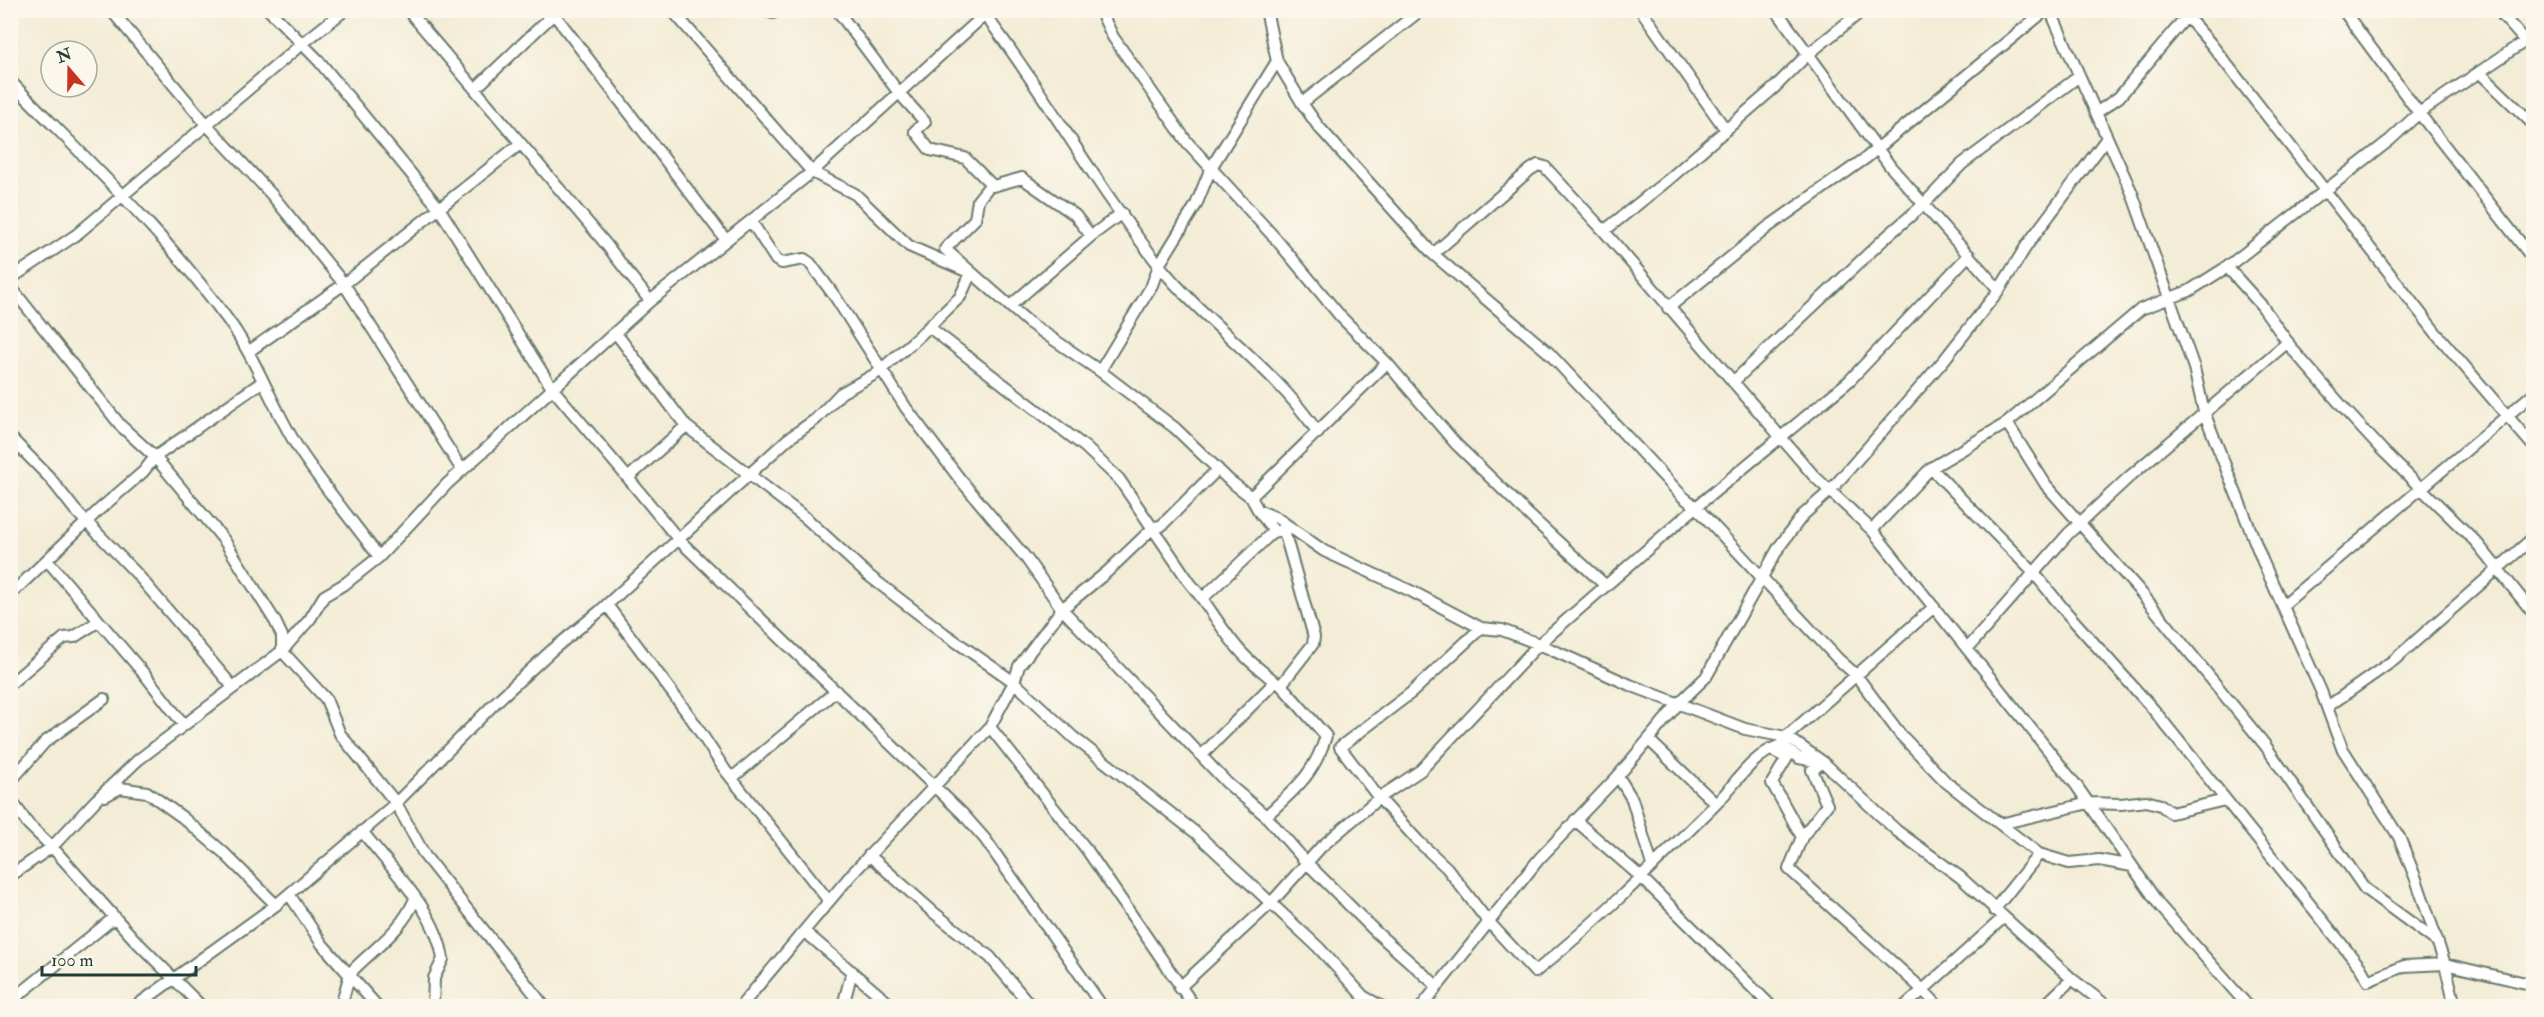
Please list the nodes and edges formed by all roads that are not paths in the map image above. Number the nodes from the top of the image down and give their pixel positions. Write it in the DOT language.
graph roads {
  1 [pos="111,10"];
  2 [pos="269,10"];
  3 [pos="345,10"];
  4 [pos="408,10"];
  5 [pos="672,10"];
  6 [pos="762,10"];
  7 [pos="776,10"];
  8 [pos="837,10"];
  9 [pos="1100,10"];
  10 [pos="1266,10"];
  11 [pos="1421,10"];
  12 [pos="1641,10"];
  13 [pos="1776,10"];
  14 [pos="1863,10"];
  15 [pos="2048,10"];
  16 [pos="2343,10"];
  17 [pos="2498,10"];
  18 [pos="554,12"];
  19 [pos="986,12"];
  20 [pos="2187,13"];
  21 [pos="2529,38"];
  22 [pos="303,43"];
  23 [pos="1807,55"];
  24 [pos="1277,61"];
  25 [pos="2479,72"];
  26 [pos="2078,77"];
  27 [pos="10,81"];
  28 [pos="475,89"];
  29 [pos="899,93"];
  30 [pos="1302,103"];
  31 [pos="2096,113"];
  32 [pos="2419,113"];
  33 [pos="207,125"];
  34 [pos="2534,125"];
  35 [pos="1726,130"];
  36 [pos="2107,138"];
  37 [pos="520,144"];
  38 [pos="1877,148"];
  39 [pos="1210,168"];
  40 [pos="812,172"];
  41 [pos="990,185"];
  42 [pos="2325,191"];
  43 [pos="123,197"];
  44 [pos="1923,205"];
  45 [pos="439,208"];
  46 [pos="1122,213"];
  47 [pos="751,220"];
  48 [pos="1604,231"];
  49 [pos="1091,236"];
  50 [pos="726,240"];
  51 [pos="1434,254"];
  52 [pos="1969,255"];
  53 [pos="2534,260"];
  54 [pos="1159,265"];
  55 [pos="2227,267"];
  56 [pos="971,273"];
  57 [pos="10,279"];
  58 [pos="344,284"];
  59 [pos="10,286"];
  60 [pos="2000,290"];
  61 [pos="2169,298"];
  62 [pos="650,301"];
  63 [pos="1010,306"];
  64 [pos="1668,308"];
  65 [pos="929,327"];
  66 [pos="615,332"];
  67 [pos="2288,342"];
  68 [pos="248,352"];
  69 [pos="1388,363"];
  70 [pos="882,369"];
  71 [pos="1100,371"];
  72 [pos="262,382"];
  73 [pos="1733,382"];
  74 [pos="552,388"];
  75 [pos="2534,393"];
  76 [pos="2204,412"];
  77 [pos="2506,415"];
  78 [pos="2007,423"];
  79 [pos="687,426"];
  80 [pos="1318,433"];
  81 [pos="1781,435"];
  82 [pos="10,437"];
  83 [pos="2534,447"];
  84 [pos="155,457"];
  85 [pos="1931,468"];
  86 [pos="1218,469"];
  87 [pos="462,470"];
  88 [pos="751,474"];
  89 [pos="628,478"];
  90 [pos="2421,489"];
  91 [pos="1830,491"];
  92 [pos="1251,497"];
  93 [pos="1696,507"];
  94 [pos="1258,510"];
  95 [pos="87,521"];
  96 [pos="2080,523"];
  97 [pos="1154,527"];
  98 [pos="1872,530"];
  99 [pos="1274,531"];
  100 [pos="2534,537"];
  101 [pos="679,540"];
  102 [pos="379,557"];
  103 [pos="47,560"];
  104 [pos="2498,570"];
  105 [pos="2034,573"];
  106 [pos="1763,576"];
  107 [pos="1606,586"];
  108 [pos="10,595"];
  109 [pos="1203,598"];
  110 [pos="606,605"];
  111 [pos="2283,606"];
  112 [pos="1934,607"];
  113 [pos="1062,609"];
  114 [pos="2534,614"];
  115 [pos="99,621"];
  116 [pos="1481,628"];
  117 [pos="1539,644"];
  118 [pos="1968,648"];
  119 [pos="282,651"];
  120 [pos="1856,675"];
  121 [pos="1014,682"];
  122 [pos="1275,682"];
  123 [pos="10,684"];
  124 [pos="233,687"];
  125 [pos="836,691"];
  126 [pos="104,699"];
  127 [pos="1678,704"];
  128 [pos="2327,707"];
  129 [pos="184,725"];
  130 [pos="990,727"];
  131 [pos="1326,736"];
  132 [pos="1786,737"];
  133 [pos="1649,740"];
  134 [pos="1770,749"];
  135 [pos="1202,755"];
  136 [pos="1823,762"];
  137 [pos="1618,776"];
  138 [pos="732,778"];
  139 [pos="10,782"];
  140 [pos="935,786"];
  141 [pos="10,798"];
  142 [pos="1379,798"];
  143 [pos="96,800"];
  144 [pos="2225,800"];
  145 [pos="396,802"];
  146 [pos="2089,803"];
  147 [pos="1716,804"];
  148 [pos="1266,816"];
  149 [pos="1575,820"];
  150 [pos="2000,824"];
  151 [pos="362,831"];
  152 [pos="1802,837"];
  153 [pos="52,847"];
  154 [pos="2039,854"];
  155 [pos="869,855"];
  156 [pos="1306,862"];
  157 [pos="1652,865"];
  158 [pos="2132,866"];
  159 [pos="10,876"];
  160 [pos="1641,877"];
  161 [pos="289,894"];
  162 [pos="415,899"];
  163 [pos="829,902"];
  164 [pos="1271,903"];
  165 [pos="276,905"];
  166 [pos="1994,910"];
  167 [pos="115,917"];
  168 [pos="2003,918"];
  169 [pos="1489,922"];
  170 [pos="804,931"];
  171 [pos="2436,941"];
  172 [pos="2445,964"];
  173 [pos="852,971"];
  174 [pos="349,977"];
  175 [pos="174,978"];
  176 [pos="2072,979"];
  177 [pos="2534,985"];
  178 [pos="1437,986"];
  179 [pos="1179,988"];
  180 [pos="1923,990"];
  181 [pos="10,1002"];
  182 [pos="136,1006"];
  183 [pos="201,1006"];
  184 [pos="341,1006"];
  185 [pos="377,1006"];
  186 [pos="433,1006"];
  187 [pos="544,1006"];
  188 [pos="741,1006"];
  189 [pos="843,1006"];
  190 [pos="892,1006"];
  191 [pos="1031,1006"];
  192 [pos="1102,1006"];
  193 [pos="1194,1006"];
  194 [pos="1382,1006"];
  195 [pos="1422,1006"];
  196 [pos="1771,1006"];
  197 [pos="1905,1006"];
  198 [pos="1938,1006"];
  199 [pos="2044,1006"];
  200 [pos="2107,1006"];
  201 [pos="2248,1006"];
  202 [pos="2455,1006"];
  1 -- 33 [label="street"];
  2 -- 22 [label="street"];
  3 -- 22 [label="street"];
  4 -- 28 [label="street"];
  5 -- 40 [label="street"];
  6 -- 7 [label="street"];
  8 -- 29 [label="street"];
  9 -- 39 [label="street"];
  10 -- 24 [label="street"];
  11 -- 30 [label="street"];
  12 -- 35 [label="street"];
  13 -- 23 [label="street"];
  14 -- 23 [label="street"];
  15 -- 26 [label="street"];
  15 -- 38 [label="street"];
  16 -- 32 [label="street"];
  17 -- 21 [label="street"];
  18 -- 28 [label="street"];
  18 -- 50 [label="street"];
  19 -- 29 [label="street"];
  19 -- 46 [label="street"];
  20 -- 31 [label="street"];
  20 -- 42 [label="street"];
  21 -- 25 [label="street"];
  22 -- 33 [label="street"];
  22 -- 45 [label="street"];
  23 -- 35 [label="street"];
  23 -- 38 [label="street"];
  24 -- 30 [label="street"];
  24 -- 39 [label="street"];
  25 -- 32 [label="street"];
  25 -- 34 [label="street"];
  26 -- 31 [label="street"];
  26 -- 44 [label="street"];
  27 -- 43 [label="street"];
  28 -- 37 [label="street"];
  29 -- 40 [label="street"];
  29 -- 41 [label="street"];
  30 -- 51 [label="street"];
  31 -- 36 [label="street"];
  32 -- 42 [label="street"];
  32 -- 53 [label="street"];
  33 -- 43 [label="street"];
  33 -- 58 [label="street"];
  35 -- 48 [label="street"];
  36 -- 60 [label="street"];
  36 -- 61 [label="street"];
  37 -- 45 [label="street"];
  37 -- 62 [label="street"];
  38 -- 44 [label="street"];
  38 -- 64 [label="street"];
  39 -- 54 [label="street"];
  39 -- 69 [label="street"];
  40 -- 47 [label="street"];
  40 -- 56 [label="street"];
  41 -- 49 [label="street"];
  41 -- 56 [label="street"];
  42 -- 55 [label="street"];
  42 -- 77 [label="street"];
  43 -- 57 [label="street"];
  43 -- 68 [label="street"];
  44 -- 52 [label="street"];
  44 -- 73 [label="street"];
  45 -- 58 [label="street"];
  45 -- 74 [label="street"];
  46 -- 49 [label="street"];
  46 -- 54 [label="street"];
  47 -- 50 [label="street"];
  47 -- 70 [label="street"];
  48 -- 51 [label="street"];
  48 -- 64 [label="street"];
  49 -- 63 [label="street"];
  50 -- 62 [label="street"];
  51 -- 93 [label="street"];
  52 -- 60 [label="street"];
  52 -- 81 [label="street"];
  54 -- 71 [label="street"];
  54 -- 80 [label="street"];
  55 -- 61 [label="street"];
  55 -- 67 [label="street"];
  56 -- 63 [label="street"];
  56 -- 65 [label="street"];
  58 -- 68 [label="street"];
  58 -- 87 [label="street"];
  59 -- 84 [label="street"];
  60 -- 91 [label="street"];
  61 -- 76 [label="street"];
  61 -- 78 [label="street"];
  62 -- 66 [label="street"];
  63 -- 71 [label="street"];
  64 -- 73 [label="street"];
  65 -- 70 [label="street"];
  65 -- 97 [label="street"];
  66 -- 74 [label="street"];
  66 -- 79 [label="street"];
  67 -- 76 [label="street"];
  67 -- 90 [label="street"];
  68 -- 72 [label="street"];
  69 -- 80 [label="street"];
  69 -- 107 [label="street"];
  70 -- 88 [label="street"];
  70 -- 113 [label="street"];
  71 -- 86 [label="street"];
  72 -- 84 [label="street"];
  72 -- 102 [label="street"];
  73 -- 81 [label="street"];
  74 -- 87 [label="street"];
  74 -- 89 [label="street"];
  75 -- 77 [label="street"];
  76 -- 96 [label="street"];
  76 -- 111 [label="street"];
  77 -- 83 [label="street"];
  77 -- 90 [label="street"];
  78 -- 85 [label="street"];
  78 -- 96 [label="street"];
  79 -- 88 [label="street"];
  79 -- 89 [label="street"];
  80 -- 92 [label="street"];
  81 -- 91 [label="street"];
  81 -- 93 [label="street"];
  82 -- 95 [label="street"];
  84 -- 95 [label="street"];
  84 -- 119 [label="street"];
  85 -- 98 [label="street"];
  85 -- 105 [label="street"];
  86 -- 92 [label="street"];
  86 -- 97 [label="street"];
  87 -- 102 [label="street"];
  88 -- 101 [label="street"];
  88 -- 121 [label="street"];
  89 -- 101 [label="street"];
  90 -- 104 [label="street"];
  90 -- 111 [label="street"];
  91 -- 98 [label="street"];
  91 -- 106 [label="street"];
  92 -- 94 [label="street"];
  93 -- 106 [label="street"];
  93 -- 107 [label="street"];
  94 -- 99 [label="street"];
  94 -- 116 [label="street"];
  95 -- 103 [label="street"];
  95 -- 124 [label="street"];
  96 -- 105 [label="street"];
  96 -- 171 [label="street"];
  97 -- 109 [label="street"];
  97 -- 113 [label="street"];
  98 -- 112 [label="street"];
  99 -- 109 [label="street"];
  99 -- 131 [label="street"];
  100 -- 104 [label="street"];
  101 -- 110 [label="street"];
  101 -- 125 [label="street"];
  102 -- 119 [label="street"];
  103 -- 108 [label="street"];
  103 -- 115 [label="street"];
  104 -- 114 [label="street"];
  104 -- 128 [label="street"];
  105 -- 118 [label="street"];
  105 -- 144 [label="street"];
  106 -- 120 [label="street"];
  106 -- 127 [label="street"];
  107 -- 117 [label="street"];
  109 -- 122 [label="street"];
  110 -- 138 [label="street"];
  110 -- 145 [label="street"];
  111 -- 128 [label="street"];
  112 -- 118 [label="street"];
  112 -- 120 [label="street"];
  113 -- 121 [label="street"];
  113 -- 135 [label="street"];
  115 -- 123 [label="street"];
  115 -- 129 [label="street"];
  116 -- 117 [label="street"];
  116 -- 142 [label="street"];
  117 -- 127 [label="street"];
  117 -- 142 [label="street"];
  118 -- 146 [label="street"];
  119 -- 124 [label="street"];
  119 -- 145 [label="street"];
  120 -- 132 [label="street"];
  120 -- 150 [label="street"];
  121 -- 130 [label="street"];
  121 -- 164 [label="street"];
  122 -- 131 [label="street"];
  122 -- 135 [label="street"];
  124 -- 129 [label="street"];
  125 -- 138 [label="street"];
  125 -- 140 [label="street"];
  126 -- 139 [label="street"];
  127 -- 132 [label="street"];
  127 -- 133 [label="street"];
  128 -- 171 [label="street"];
  129 -- 143 [label="street"];
  130 -- 140 [label="street"];
  130 -- 179 [label="street"];
  131 -- 148 [label="street"];
  132 -- 136 [label="street"];
  133 -- 137 [label="street"];
  133 -- 147 [label="street"];
  134 -- 136 [label="street"];
  134 -- 147 [label="street"];
  134 -- 152 [label="street"];
  135 -- 148 [label="street"];
  136 -- 152 [label="street"];
  136 -- 166 [label="street"];
  137 -- 149 [label="street"];
  137 -- 157 [label="street"];
  138 -- 163 [label="street"];
  140 -- 155 [label="street"];
  140 -- 192 [label="street"];
  141 -- 153 [label="street"];
  142 -- 156 [label="street"];
  142 -- 169 [label="street"];
  143 -- 153 [label="street"];
  143 -- 165 [label="street"];
  144 -- 146 [label="street"];
  144 -- 172 [label="street"];
  145 -- 151 [label="street"];
  145 -- 187 [label="street"];
  146 -- 150 [label="street"];
  146 -- 158 [label="street"];
  147 -- 157 [label="street"];
  148 -- 156 [label="street"];
  149 -- 160 [label="street"];
  149 -- 169 [label="street"];
  150 -- 154 [label="street"];
  151 -- 161 [label="street"];
  151 -- 162 [label="street"];
  152 -- 180 [label="street"];
  153 -- 159 [label="street"];
  153 -- 167 [label="street"];
  154 -- 158 [label="street"];
  154 -- 166 [label="street"];
  155 -- 163 [label="street"];
  155 -- 191 [label="street"];
  156 -- 164 [label="street"];
  156 -- 178 [label="street"];
  157 -- 160 [label="street"];
  158 -- 201 [label="street"];
  160 -- 169 [label="street"];
  160 -- 196 [label="street"];
  161 -- 165 [label="street"];
  161 -- 174 [label="street"];
  162 -- 174 [label="street"];
  162 -- 186 [label="street"];
  163 -- 170 [label="street"];
  164 -- 179 [label="street"];
  164 -- 194 [label="street"];
  165 -- 175 [label="street"];
  166 -- 168 [label="street"];
  167 -- 175 [label="street"];
  167 -- 181 [label="street"];
  168 -- 176 [label="street"];
  168 -- 180 [label="street"];
  169 -- 178 [label="street"];
  170 -- 173 [label="street"];
  170 -- 188 [label="street"];
  171 -- 172 [label="street"];
  172 -- 177 [label="street"];
  172 -- 202 [label="street"];
  173 -- 189 [label="street"];
  173 -- 190 [label="street"];
  174 -- 184 [label="street"];
  174 -- 185 [label="street"];
  175 -- 182 [label="street"];
  175 -- 183 [label="street"];
  176 -- 199 [label="street"];
  176 -- 200 [label="street"];
  178 -- 195 [label="street"];
  179 -- 193 [label="street"];
  180 -- 197 [label="street"];
  180 -- 198 [label="street"];
}
